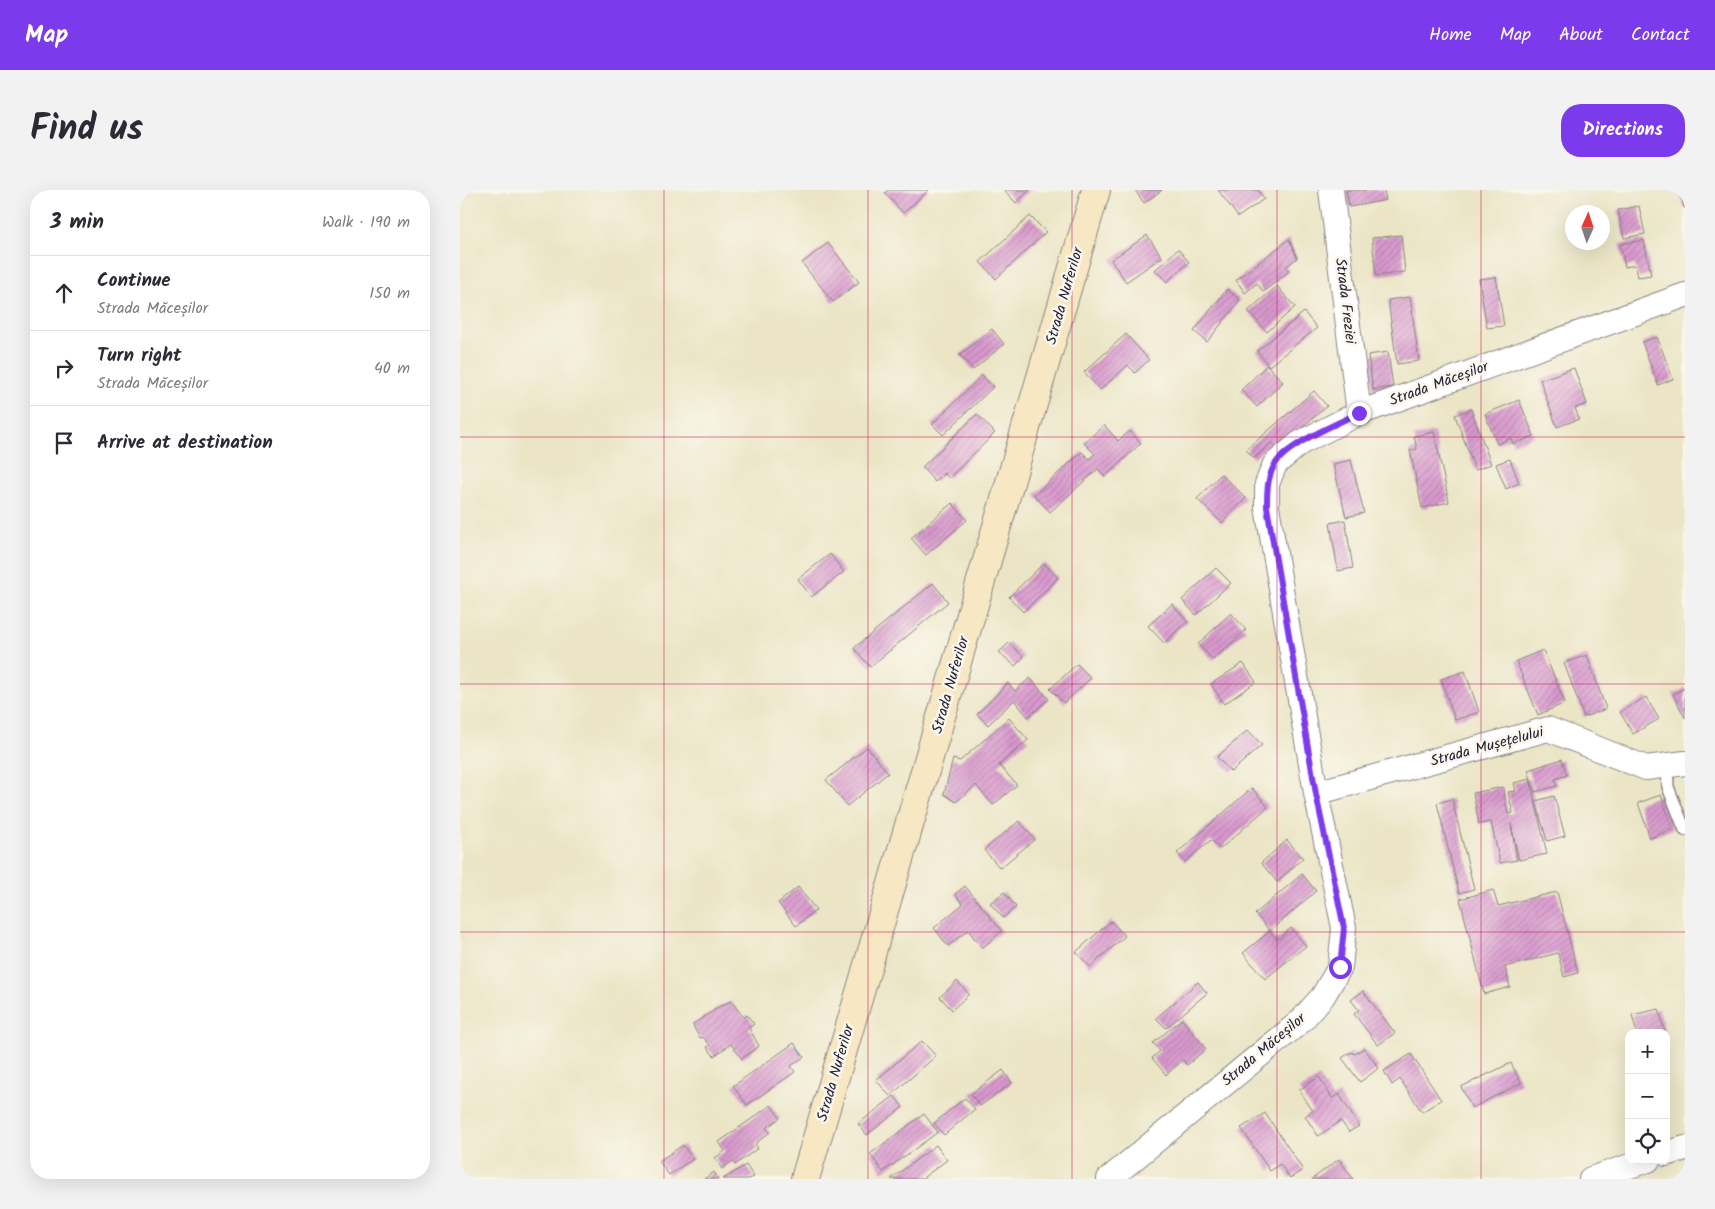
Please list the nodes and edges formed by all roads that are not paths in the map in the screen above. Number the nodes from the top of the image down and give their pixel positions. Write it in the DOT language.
graph roads {
  1 [pos="1096,190"];
  2 [pos="1332,190"];
  3 [pos="1685,295"];
  4 [pos="1359,413"];
  5 [pos="1676,764"];
  6 [pos="1316,794"];
  7 [pos="1685,830"];
  8 [pos="1685,1148"];
  9 [pos="1670,1153"];
  10 [pos="1636,1164"];
  11 [pos="805,1179"];
  12 [pos="1109,1179"];
  13 [pos="1591,1179"];
  1 -- 11 [label="main road, Strada Nuferilor"];
  2 -- 4 [label="street, Strada Freziei"];
  3 -- 4 [label="street, Strada Măceșilor"];
  4 -- 6 [label="street, Strada Măceșilor"];
  5 -- 6 [label="street, Strada Mușețelului"];
  5 -- 7 [label="lane"];
  6 -- 12 [label="street, Strada Măceșilor"];
  8 -- 9 [label="street"];
  10 -- 13 [label="street"];
}
